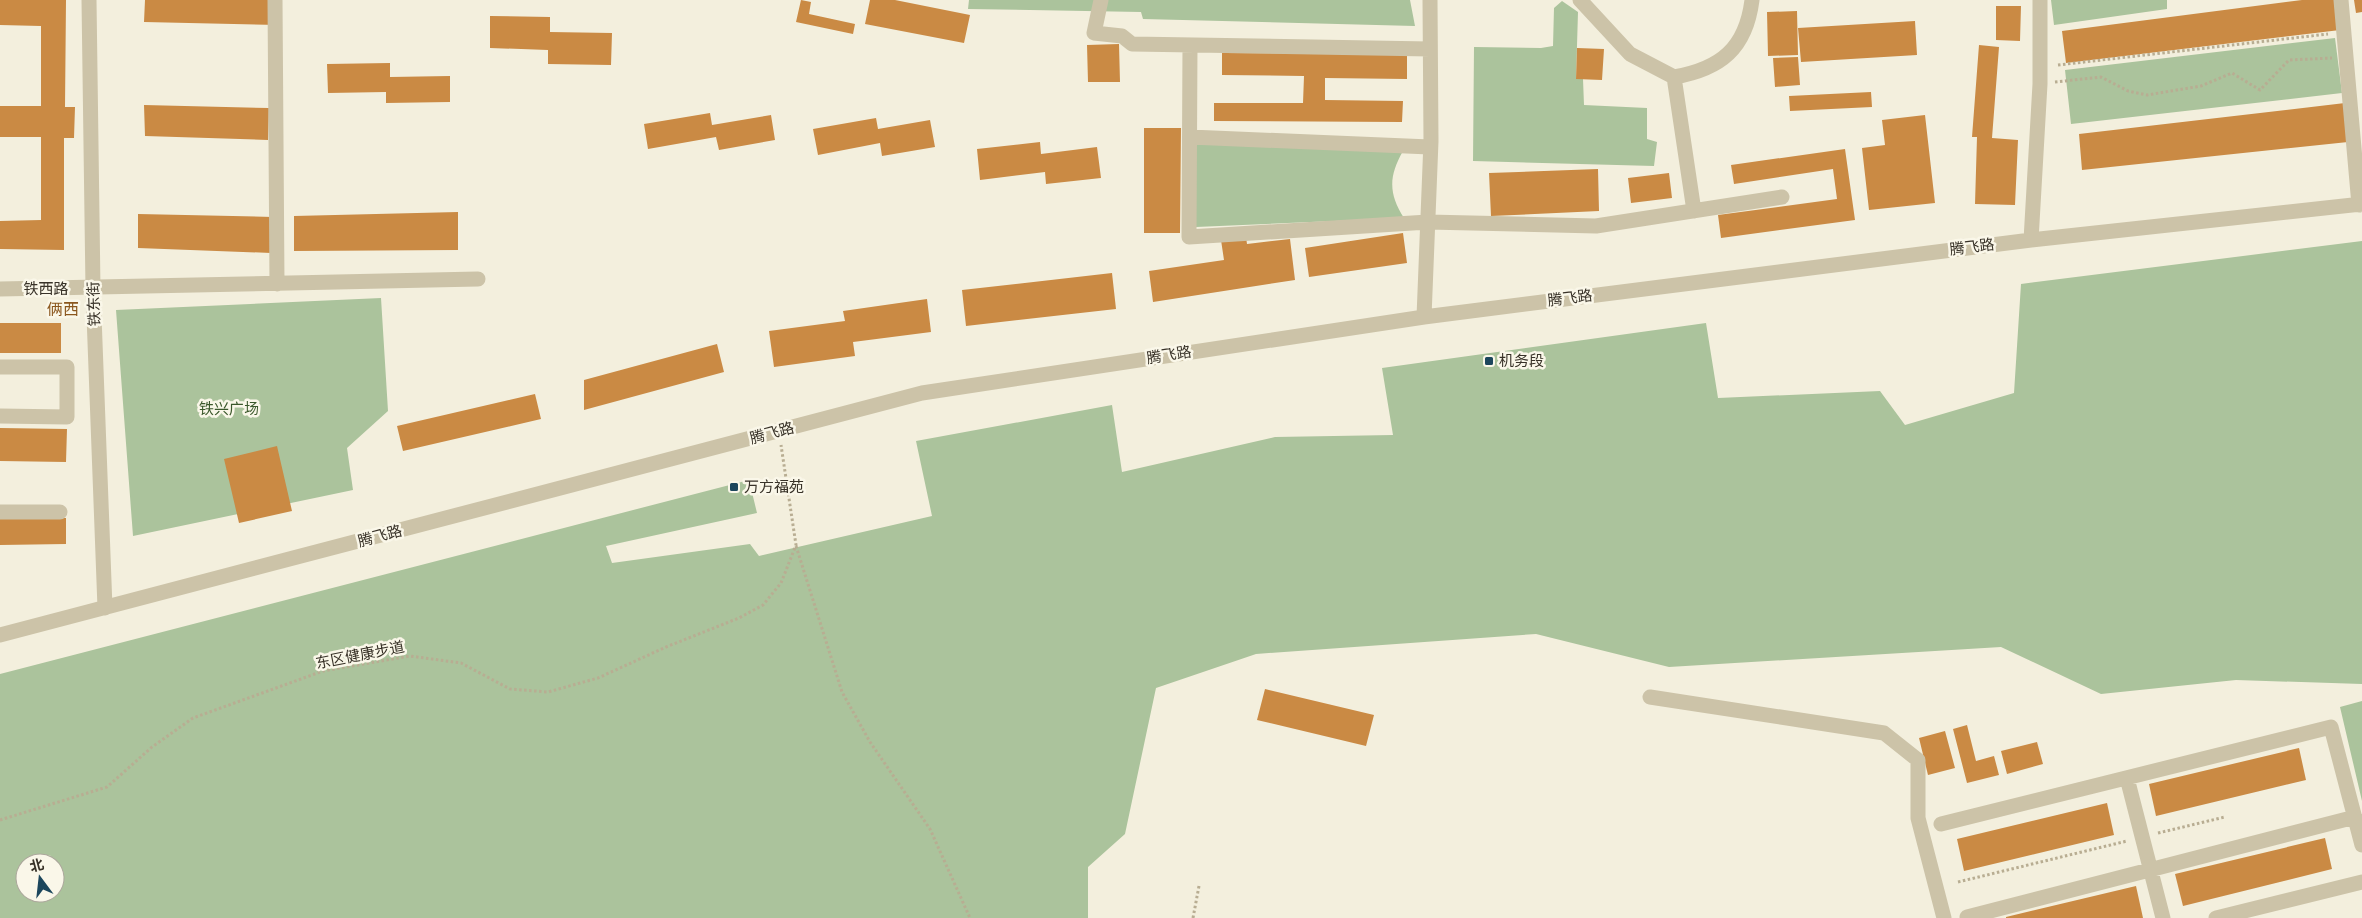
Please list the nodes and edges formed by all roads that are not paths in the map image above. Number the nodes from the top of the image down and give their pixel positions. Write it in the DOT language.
graph roads {
  1 [pos="90,0"];
  2 [pos="275,0"];
  3 [pos="1101,0"];
  4 [pos="1430,0"];
  5 [pos="1580,0"];
  6 [pos="1752,0"];
  7 [pos="2040,0"];
  8 [pos="2341,0"];
  9 [pos="1190,45"];
  10 [pos="1430,48"];
  11 [pos="1674,77"];
  12 [pos="1190,137"];
  13 [pos="1430,147"];
  14 [pos="1782,198"];
  15 [pos="2360,204"];
  16 [pos="1694,211"];
  17 [pos="1428,222"];
  18 [pos="2031,240"];
  19 [pos="478,279"];
  20 [pos="277,284"];
  21 [pos="0,289"];
  22 [pos="93,289"];
  23 [pos="1424,317"];
  24 [pos="0,367"];
  25 [pos="0,416"];
  26 [pos="0,512"];
  27 [pos="60,512"];
  28 [pos="105,608"];
  29 [pos="0,634"];
  30 [pos="1650,697"];
  31 [pos="2127,778"];
  32 [pos="2355,817"];
  33 [pos="1941,824"];
  34 [pos="2362,844"];
  35 [pos="2150,870"];
  36 [pos="2362,882"];
  37 [pos="1967,916"];
  38 [pos="1944,918"];
  39 [pos="2163,918"];
  40 [pos="2216,918"];
  1 -- 22 [label="street, 铁东街"];
  2 -- 20 [label="street"];
  3 -- 9 [label="street"];
  4 -- 10 [label="street"];
  5 -- 11 [label="street"];
  6 -- 11 [label="street"];
  7 -- 18 [label="street"];
  8 -- 15 [label="street"];
  9 -- 10 [label="street"];
  9 -- 12 [label="street"];
  10 -- 13 [label="street"];
  11 -- 16 [label="street"];
  12 -- 13 [label="street"];
  12 -- 17 [label="street"];
  13 -- 17 [label="street"];
  14 -- 16 [label="street"];
  15 -- 18 [label="street, 腾飞路"];
  16 -- 17 [label="street"];
  17 -- 23 [label="street"];
  18 -- 23 [label="street, 腾飞路"];
  19 -- 20 [label="street, 铁西路"];
  20 -- 22 [label="street, 铁西路"];
  21 -- 22 [label="street, 铁西路"];
  22 -- 28 [label="street, 铁东街"];
  23 -- 28 [label="street, 腾飞路"];
  24 -- 25 [label="street"];
  26 -- 27 [label="street"];
  28 -- 29 [label="street, 腾飞路"];
  30 -- 38 [label="street"];
  31 -- 32 [label="street"];
  31 -- 33 [label="street"];
  31 -- 35 [label="street"];
  32 -- 34 [label="street"];
  32 -- 35 [label="street"];
  35 -- 37 [label="street"];
  35 -- 39 [label="street"];
  36 -- 40 [label="street"];
}
